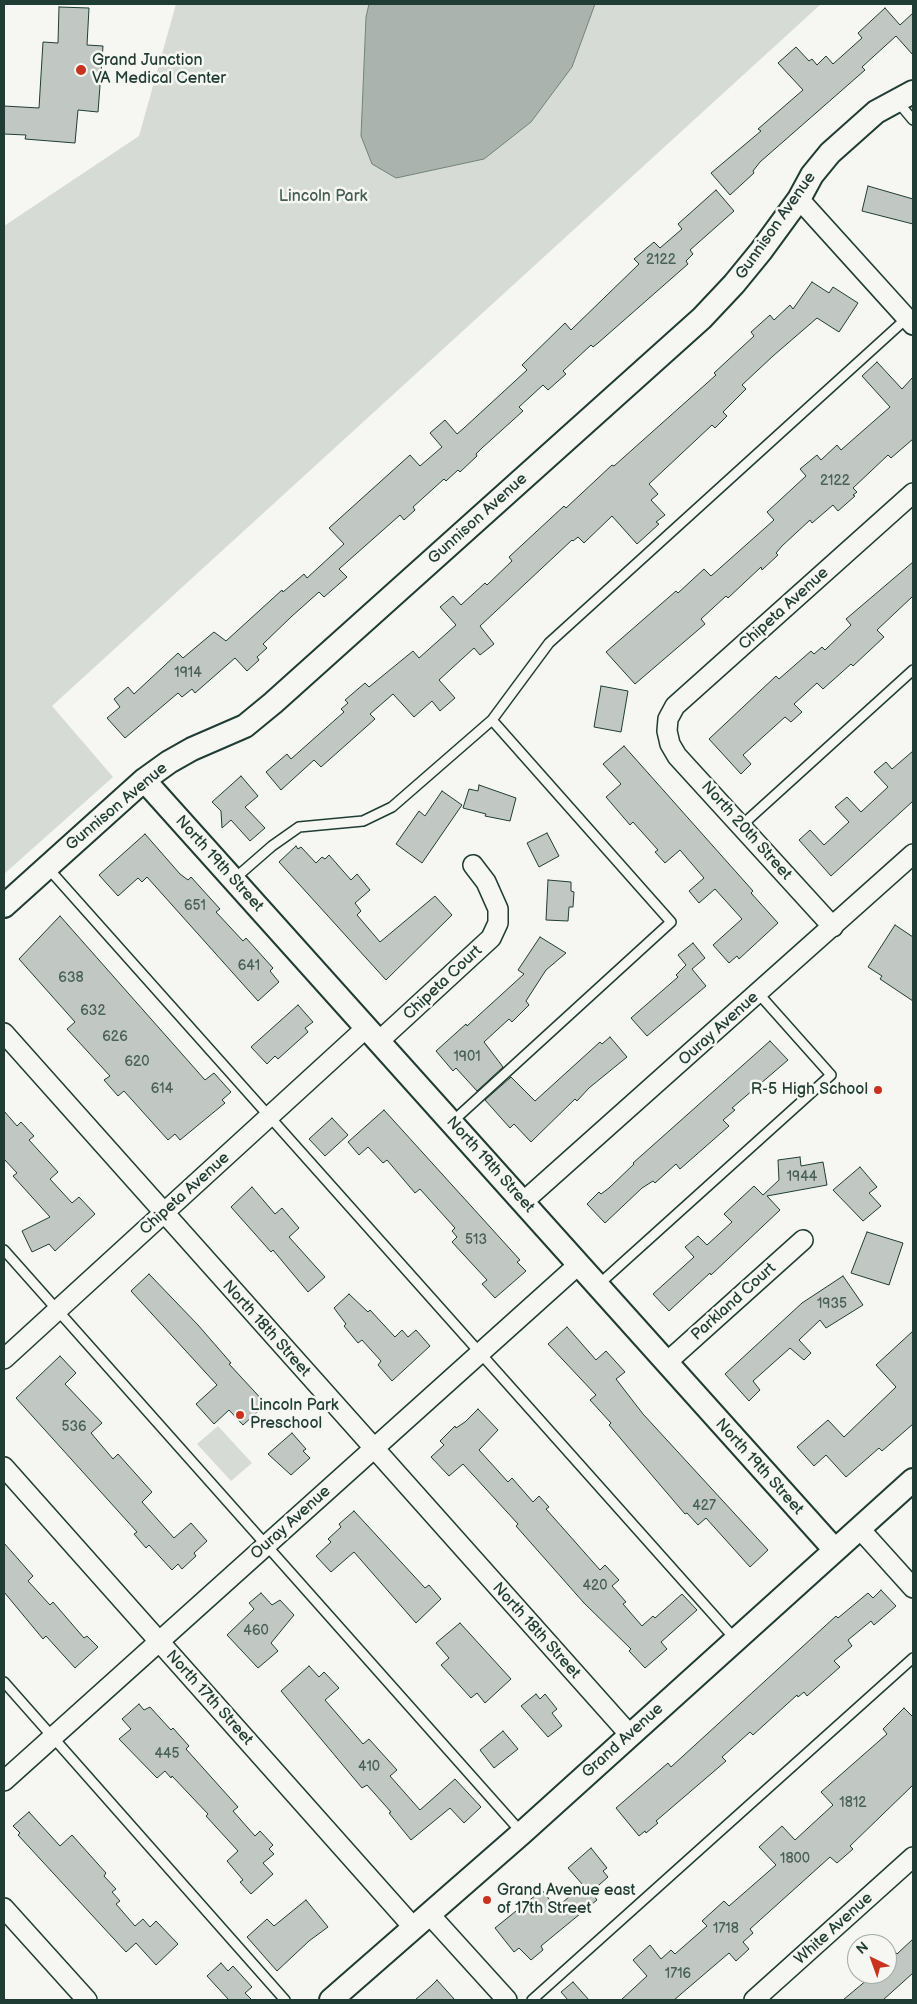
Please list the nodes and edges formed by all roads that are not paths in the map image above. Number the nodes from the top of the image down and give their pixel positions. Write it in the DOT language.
graph roads {
  1 [pos="904,96"];
  2 [pos="913,120"];
  3 [pos="799,199"];
  4 [pos="910,321"];
  5 [pos="913,493"];
  6 [pos="913,670"];
  7 [pos="492,720"];
  8 [pos="667,731"];
  9 [pos="144,780"];
  10 [pos="741,826"];
  11 [pos="913,854"];
  12 [pos="473,865"];
  13 [pos="47,867"];
  14 [pos="233,880"];
  15 [pos="4,906"];
  16 [pos="833,927"];
  17 [pos="758,994"];
  18 [pos="4,1034"];
  19 [pos="372,1035"];
  20 [pos="268,1117"];
  21 [pos="451,1123"];
  22 [pos="523,1202"];
  23 [pos="163,1214"];
  24 [pos="802,1240"];
  25 [pos="4,1250"];
  26 [pos="578,1265"];
  27 [pos="597,1286"];
  28 [pos="57,1311"];
  29 [pos="480,1353"];
  30 [pos="4,1359"];
  31 [pos="666,1363"];
  32 [pos="374,1449"];
  33 [pos="4,1467"];
  34 [pos="913,1480"];
  35 [pos="859,1528"];
  36 [pos="266,1546"];
  37 [pos="834,1550"];
  38 [pos="913,1588"];
  39 [pos="736,1640"];
  40 [pos="159,1642"];
  41 [pos="913,1658"];
  42 [pos="4,1682"];
  43 [pos="630,1735"];
  44 [pos="53,1737"];
  45 [pos="4,1781"];
  46 [pos="522,1832"];
  47 [pos="913,1857"];
  48 [pos="4,1908"];
  49 [pos="422,1921"];
  50 [pos="82,1999"];
  51 [pos="285,2000"];
  52 [pos="331,2000"];
  53 [pos="508,2000"];
  54 [pos="532,2000"];
  55 [pos="754,2000"];
  1 -- 2 [label="lane"];
  1 -- 3 [label="street, Gunnison Avenue"];
  3 -- 4 [label="street"];
  3 -- 9 [label="street, Gunnison Avenue"];
  4 -- 7 [label="lane"];
  5 -- 8 [label="street, Chipeta Avenue"];
  6 -- 10 [label="lane"];
  7 -- 14 [label="lane"];
  7 -- 21 [label="lane"];
  8 -- 10 [label="street, North 20th Street"];
  9 -- 13 [label="street, Gunnison Avenue"];
  9 -- 14 [label="street, North 19th Street"];
  10 -- 16 [label="street, North 20th Street"];
  11 -- 16 [label="street, Ouray Avenue"];
  12 -- 19 [label="street, Chipeta Court"];
  13 -- 15 [label="street, Gunnison Avenue"];
  13 -- 20 [label="lane"];
  14 -- 19 [label="street, North 19th Street"];
  16 -- 17 [label="street, Ouray Avenue"];
  17 -- 22 [label="street, Ouray Avenue"];
  17 -- 27 [label="lane"];
  18 -- 23 [label="street, North 18th Street"];
  19 -- 20 [label="street, Chipeta Avenue"];
  19 -- 21 [label="street, North 19th Street"];
  20 -- 23 [label="street, Chipeta Avenue"];
  20 -- 29 [label="lane"];
  21 -- 22 [label="street, North 19th Street"];
  22 -- 26 [label="street, North 19th Street"];
  23 -- 28 [label="street, Chipeta Avenue"];
  23 -- 32 [label="street, North 18th Street"];
  24 -- 31 [label="street, Parkland Court"];
  25 -- 28 [label="lane"];
  26 -- 27 [label="street, North 19th Street"];
  26 -- 29 [label="street, Ouray Avenue"];
  27 -- 31 [label="street, North 19th Street"];
  28 -- 30 [label="street, Chipeta Avenue"];
  28 -- 36 [label="lane"];
  29 -- 32 [label="street, Ouray Avenue"];
  29 -- 39 [label="lane"];
  31 -- 37 [label="street, North 19th Street"];
  32 -- 36 [label="street, Ouray Avenue"];
  32 -- 43 [label="street, North 18th Street"];
  33 -- 40 [label="street, North 17th Street"];
  34 -- 35 [label="street, Grand Avenue"];
  35 -- 37 [label="street, Grand Avenue"];
  35 -- 38 [label="street"];
  36 -- 40 [label="street, Ouray Avenue"];
  36 -- 46 [label="lane"];
  37 -- 39 [label="street, Grand Avenue"];
  39 -- 43 [label="street, Grand Avenue"];
  40 -- 44 [label="street, Ouray Avenue"];
  40 -- 49 [label="street, North 17th Street"];
  41 -- 54 [label="lane"];
  42 -- 44 [label="lane"];
  43 -- 46 [label="street, Grand Avenue"];
  44 -- 45 [label="street, Ouray Avenue"];
  44 -- 51 [label="lane"];
  46 -- 49 [label="street, Grand Avenue"];
  47 -- 55 [label="street, White Avenue"];
  48 -- 50 [label="street"];
  49 -- 52 [label="street, Grand Avenue"];
  49 -- 53 [label="street, North 17th Street"];
}
